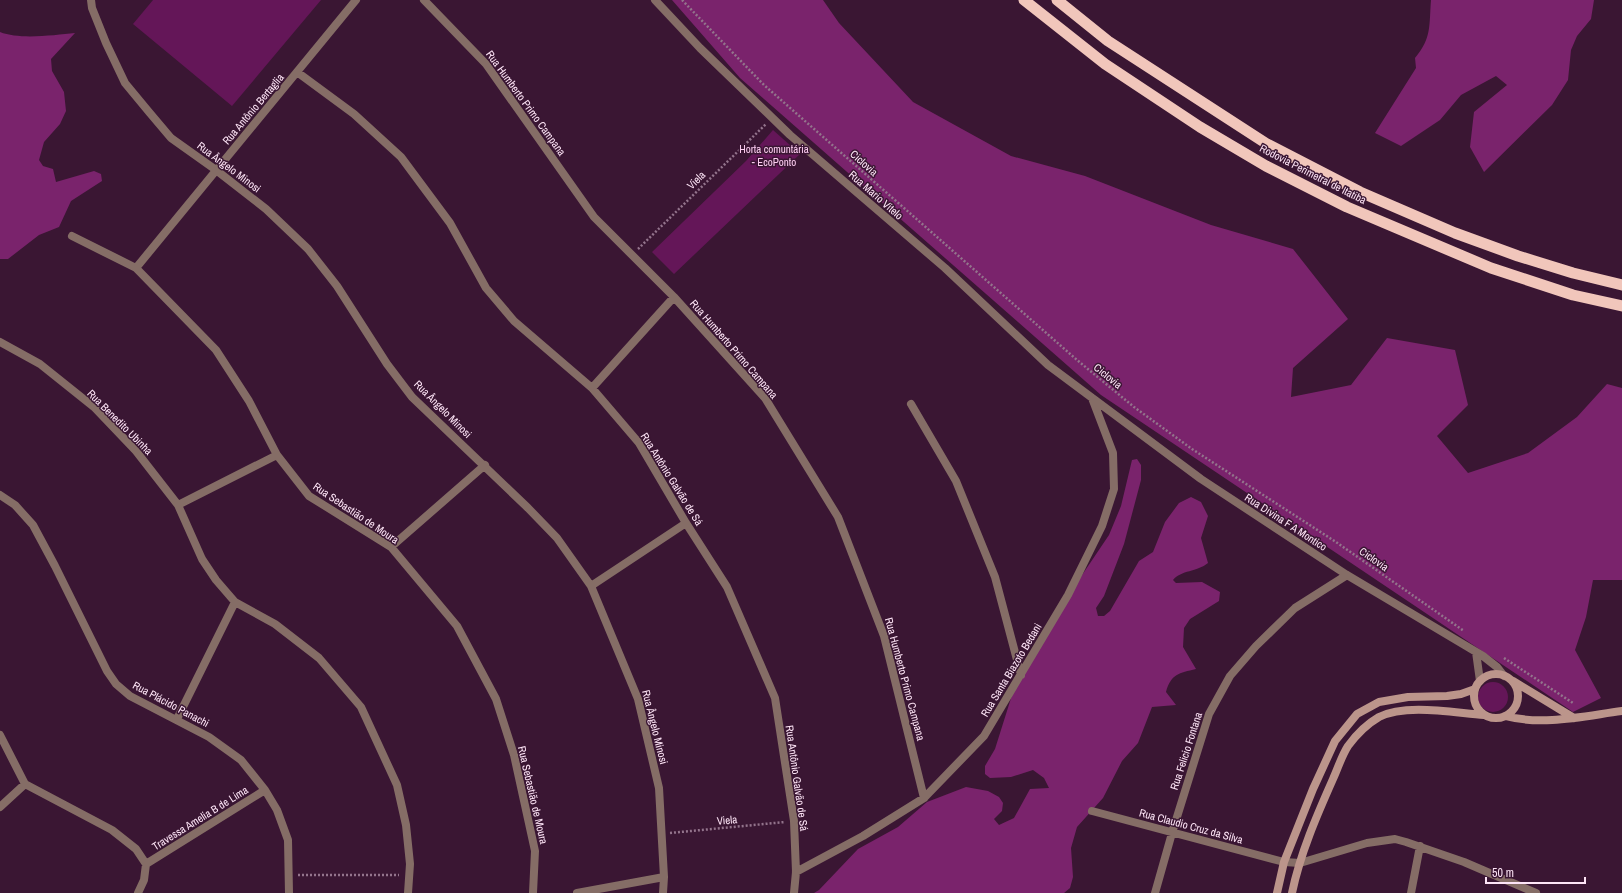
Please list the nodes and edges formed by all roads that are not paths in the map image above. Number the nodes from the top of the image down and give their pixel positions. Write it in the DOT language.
graph roads {
  1 [pos="91,0"];
  2 [pos="356,0"];
  3 [pos="424,0"];
  4 [pos="654,0"];
  5 [pos="1024,0"];
  6 [pos="1057,0"];
  7 [pos="297,72"];
  8 [pos="216,170"];
  9 [pos="72,236"];
  10 [pos="136,268"];
  11 [pos="1622,285"];
  12 [pos="674,297"];
  13 [pos="1622,306"];
  14 [pos="0,342"];
  15 [pos="592,388"];
  16 [pos="1092,398"];
  17 [pos="911,404"];
  18 [pos="277,455"];
  19 [pos="485,465"];
  20 [pos="0,495"];
  21 [pos="178,505"];
  22 [pos="686,523"];
  23 [pos="391,547"];
  24 [pos="1347,575"];
  25 [pos="591,586"];
  26 [pos="235,602"];
  27 [pos="1476,652"];
  28 [pos="1021,675"];
  29 [pos="1507,678"];
  30 [pos="1480,681"];
  31 [pos="1475,689"];
  32 [pos="1622,711"];
  33 [pos="1484,715"];
  34 [pos="1505,716"];
  35 [pos="1574,718"];
  36 [pos="177,719"];
  37 [pos="0,735"];
  38 [pos="25,784"];
  39 [pos="265,790"];
  40 [pos="924,798"];
  41 [pos="0,807"];
  42 [pos="1092,810"];
  43 [pos="1172,833"];
  44 [pos="1420,846"];
  45 [pos="1284,862"];
  46 [pos="1300,863"];
  47 [pos="146,864"];
  48 [pos="796,872"];
  49 [pos="664,877"];
  50 [pos="138,893"];
  51 [pos="289,893"];
  52 [pos="408,893"];
  53 [pos="534,893"];
  54 [pos="577,893"];
  55 [pos="663,893"];
  56 [pos="794,893"];
  57 [pos="1155,893"];
  58 [pos="1277,893"];
  59 [pos="1292,893"];
  60 [pos="1411,893"];
  61 [pos="1536,893"];
  1 -- 8 [label="street, Rua Ângelo Minosi"];
  2 -- 7 [label="street, Rua Antônio Bertaglia"];
  3 -- 12 [label="street, Rua Humberto Primo Campana"];
  4 -- 16 [label="street, Rua Mario Vitelo"];
  5 -- 13 [label="highway, Rodovia Perimetral de Itatiba"];
  6 -- 11 [label="highway, Rodovia Perimetral de Itatiba"];
  7 -- 8 [label="street, Rua Antônio Bertaglia"];
  7 -- 15 [label="street, Rua Antônio Galvão de Sá"];
  8 -- 10 [label="street, Rua Antônio Bertaglia"];
  8 -- 19 [label="street, Rua Ângelo Minosi"];
  9 -- 10 [label="street, Rua Sebastião de Moura"];
  10 -- 18 [label="street, Rua Sebastião de Moura"];
  12 -- 15 [label="street"];
  12 -- 40 [label="street, Rua Humberto Primo Campana"];
  14 -- 21 [label="street, Rua Benedito Ubinha"];
  15 -- 22 [label="street, Rua Antônio Galvão de Sá"];
  16 -- 24 [label="street, Rua Divina F A Montico"];
  16 -- 28 [label="street, Rua Santa Biazoto Bedani"];
  17 -- 28 [label="street"];
  18 -- 21 [label="street"];
  18 -- 23 [label="street, Rua Sebastião de Moura"];
  19 -- 23 [label="street"];
  19 -- 25 [label="street, Rua Ângelo Minosi"];
  20 -- 36 [label="street, Rua Plácido Panachi"];
  21 -- 26 [label="street, Rua Benedito Ubinha"];
  22 -- 25 [label="street"];
  22 -- 48 [label="street, Rua Antônio Galvão de Sá"];
  23 -- 53 [label="street, Rua Sebastião de Moura"];
  24 -- 27 [label="street, Rua Divina F A Montico"];
  24 -- 43 [label="street, Rua Felicio Fontana"];
  25 -- 49 [label="street, Rua Ângelo Minosi"];
  26 -- 36 [label="street"];
  26 -- 52 [label="street, Rua Benedito Ubinha"];
  27 -- 29 [label="street, Rua Divina F A Montico"];
  27 -- 30 [label="street"];
  28 -- 40 [label="street, Rua Santa Biazoto Bedani"];
  29 -- 30 [label="main road"];
  29 -- 34 [label="main road"];
  29 -- 35 [label="main road"];
  30 -- 31 [label="main road"];
  31 -- 33 [label="main road"];
  31 -- 45 [label="main road"];
  32 -- 35 [label="main road"];
  33 -- 34 [label="main road"];
  33 -- 46 [label="main road"];
  34 -- 35 [label="main road"];
  36 -- 39 [label="street, Rua Plácido Panachi"];
  37 -- 38 [label="street"];
  38 -- 41 [label="street"];
  38 -- 47 [label="street"];
  39 -- 47 [label="street, Travessa Amelia B de Lima"];
  39 -- 51 [label="street, Rua Plácido Panachi"];
  40 -- 48 [label="street, Rua Santa Biazoto Bedani"];
  42 -- 43 [label="street, Rua Claudio Cruz da Silva"];
  43 -- 45 [label="street, Rua Claudio Cruz da Silva"];
  43 -- 57 [label="street, Rua Felicio Fontana"];
  44 -- 46 [label="street"];
  44 -- 60 [label="street"];
  44 -- 61 [label="street"];
  45 -- 46 [label="street, Rua Claudio Cruz da Silva"];
  45 -- 58 [label="main road"];
  46 -- 59 [label="main road"];
  47 -- 50 [label="street"];
  48 -- 56 [label="street, Rua Antônio Galvão de Sá"];
  49 -- 54 [label="street"];
  49 -- 55 [label="street, Rua Ângelo Minosi"];
}
